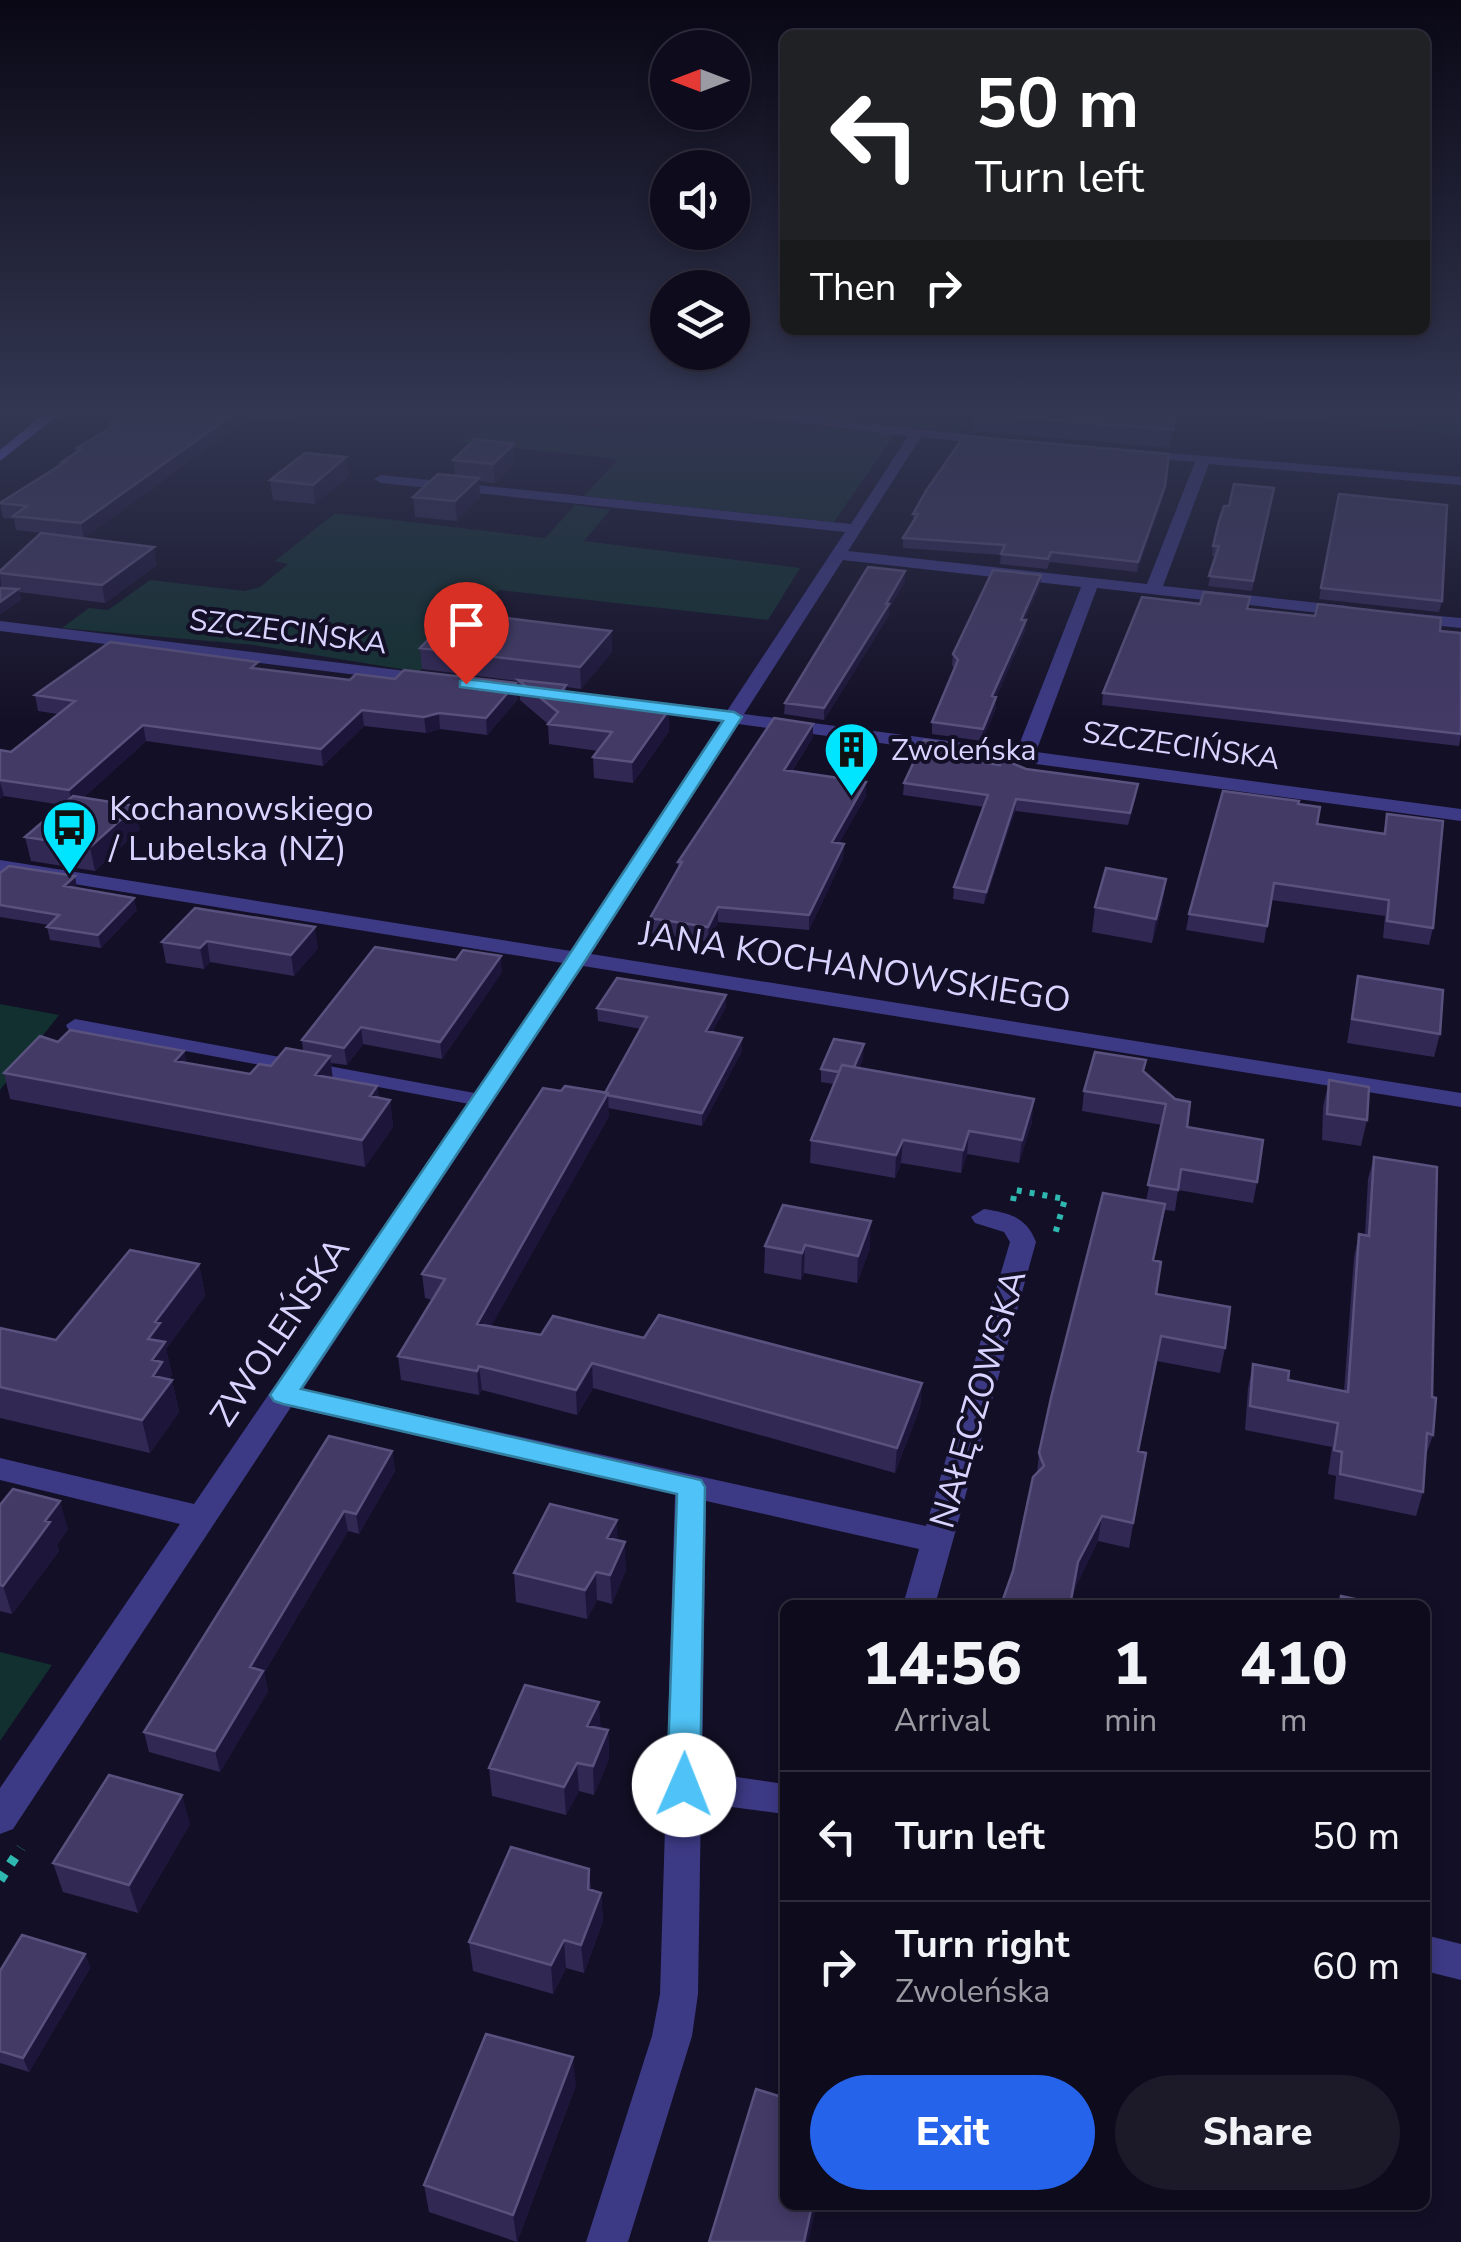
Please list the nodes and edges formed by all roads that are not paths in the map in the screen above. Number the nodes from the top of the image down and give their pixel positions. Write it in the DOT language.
graph roads {
  1 [pos="719,515"];
  2 [pos="865,515"];
  3 [pos="1183,515"];
  4 [pos="856,529"];
  5 [pos="840,555"];
  6 [pos="1090,584"];
  7 [pos="1153,591"];
  8 [pos="1365,613"];
  9 [pos="1384,615"];
  10 [pos="1461,623"];
  11 [pos="0,626"];
  12 [pos="447,682"];
  13 [pos="602,701"];
  14 [pos="734,717"];
  15 [pos="1026,755"];
  16 [pos="1461,815"];
  17 [pos="0,866"];
  18 [pos="577,958"];
  19 [pos="75,1026"];
  20 [pos="480,1100"];
  21 [pos="1461,1100"];
  22 [pos="984,1216"];
  23 [pos="283,1395"];
  24 [pos="0,1469"];
  25 [pos="691,1487"];
  26 [pos="201,1517"];
  27 [pos="937,1542"];
  28 [pos="920,1600"];
  29 [pos="684,1785"];
  30 [pos="780,1798"];
  31 [pos="0,1818"];
  32 [pos="1430,1954"];
  33 [pos="1461,1962"];
  34 [pos="607,2242"];
  1 -- 4 [label="street"];
  2 -- 4 [label="street, ZWOLEŃSKA"];
  3 -- 7 [label="street"];
  4 -- 5 [label="street, ZWOLEŃSKA"];
  5 -- 6 [label="street"];
  5 -- 14 [label="street, ZWOLEŃSKA"];
  6 -- 7 [label="street"];
  6 -- 15 [label="street"];
  7 -- 8 [label="street"];
  9 -- 10 [label="street"];
  11 -- 12 [label="street, SZCZECIŃSKA"];
  13 -- 14 [label="street, SZCZECIŃSKA"];
  14 -- 15 [label="street, SZCZECIŃSKA"];
  14 -- 18 [label="street, ZWOLEŃSKA"];
  15 -- 16 [label="street, SZCZECIŃSKA"];
  17 -- 18 [label="street, JANA KOCHANOWSKIEGO"];
  18 -- 20 [label="street, ZWOLEŃSKA"];
  18 -- 21 [label="street, JANA KOCHANOWSKIEGO"];
  19 -- 20 [label="lane"];
  20 -- 23 [label="street, ZWOLEŃSKA"];
  22 -- 27 [label="street, NAŁĘCZOWSKA"];
  23 -- 25 [label="street"];
  23 -- 26 [label="street, ZWOLEŃSKA"];
  24 -- 26 [label="street"];
  25 -- 27 [label="street"];
  25 -- 29 [label="street"];
  26 -- 31 [label="street, ZWOLEŃSKA"];
  27 -- 28 [label="street, NAŁĘCZOWSKA"];
  29 -- 30 [label="street"];
  29 -- 34 [label="street"];
  32 -- 33 [label="street"];
}
